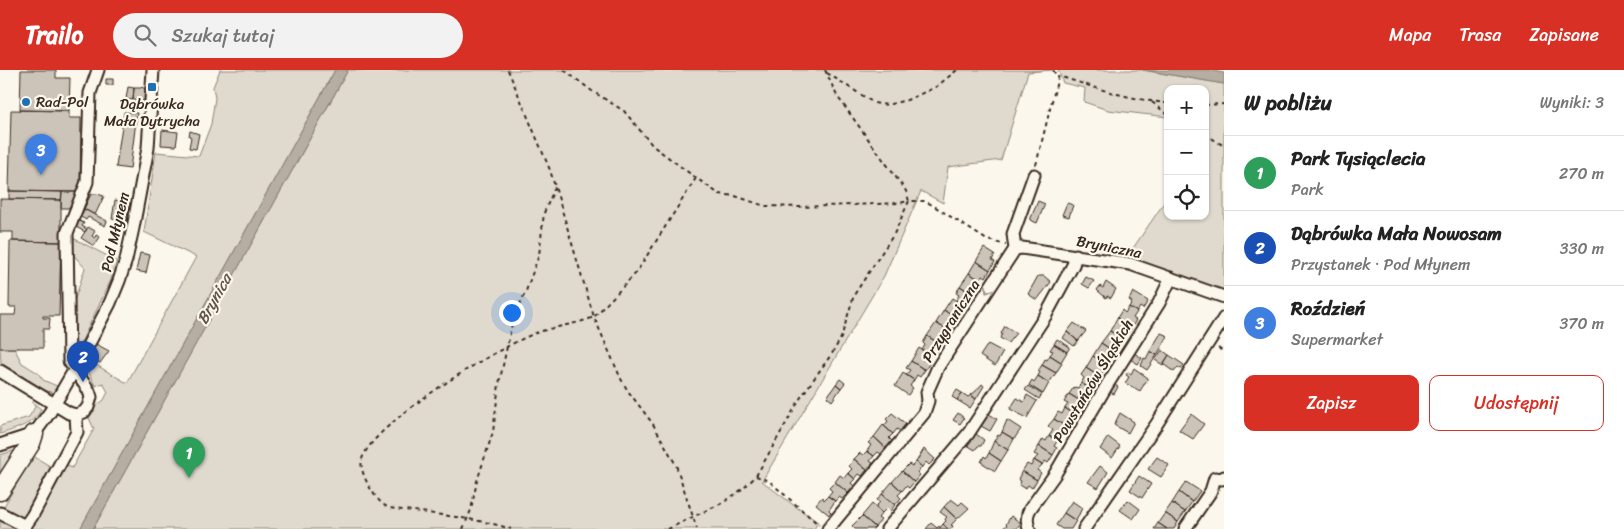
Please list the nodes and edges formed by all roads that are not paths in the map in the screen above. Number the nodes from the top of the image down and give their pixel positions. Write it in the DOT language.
graph roads {
  1 [pos="98,70"];
  2 [pos="153,70"];
  3 [pos="1034,175"];
  4 [pos="1015,249"];
  5 [pos="1076,255"];
  6 [pos="1171,278"];
  7 [pos="1224,297"];
  8 [pos="1224,318"];
  9 [pos="75,368"];
  10 [pos="0,371"];
  11 [pos="54,404"];
  12 [pos="76,415"];
  13 [pos="34,434"];
  14 [pos="0,445"];
  15 [pos="1219,477"];
  16 [pos="0,491"];
  17 [pos="0,513"];
  18 [pos="826,529"];
  19 [pos="887,529"];
  20 [pos="1029,529"];
  21 [pos="1084,529"];
  22 [pos="1185,529"];
  1 -- 9 [label="street"];
  2 -- 9 [label="street, Pod Młynem"];
  3 -- 4 [label="street"];
  4 -- 5 [label="street, Bryniczna"];
  4 -- 18 [label="street, Przygraniczna, one-way"];
  5 -- 6 [label="street, Bryniczna"];
  5 -- 19 [label="street"];
  6 -- 7 [label="street, Bryniczna"];
  6 -- 20 [label="street, Powstańców Śląskich"];
  8 -- 21 [label="street"];
  9 -- 11 [label="street, Pod Młynem"];
  9 -- 12 [label="street"];
  10 -- 11 [label="street"];
  11 -- 12 [label="street"];
  11 -- 13 [label="street, Pod Młynem"];
  12 -- 17 [label="street"];
  13 -- 14 [label="street"];
  13 -- 16 [label="highway"];
  15 -- 22 [label="street"];
}
